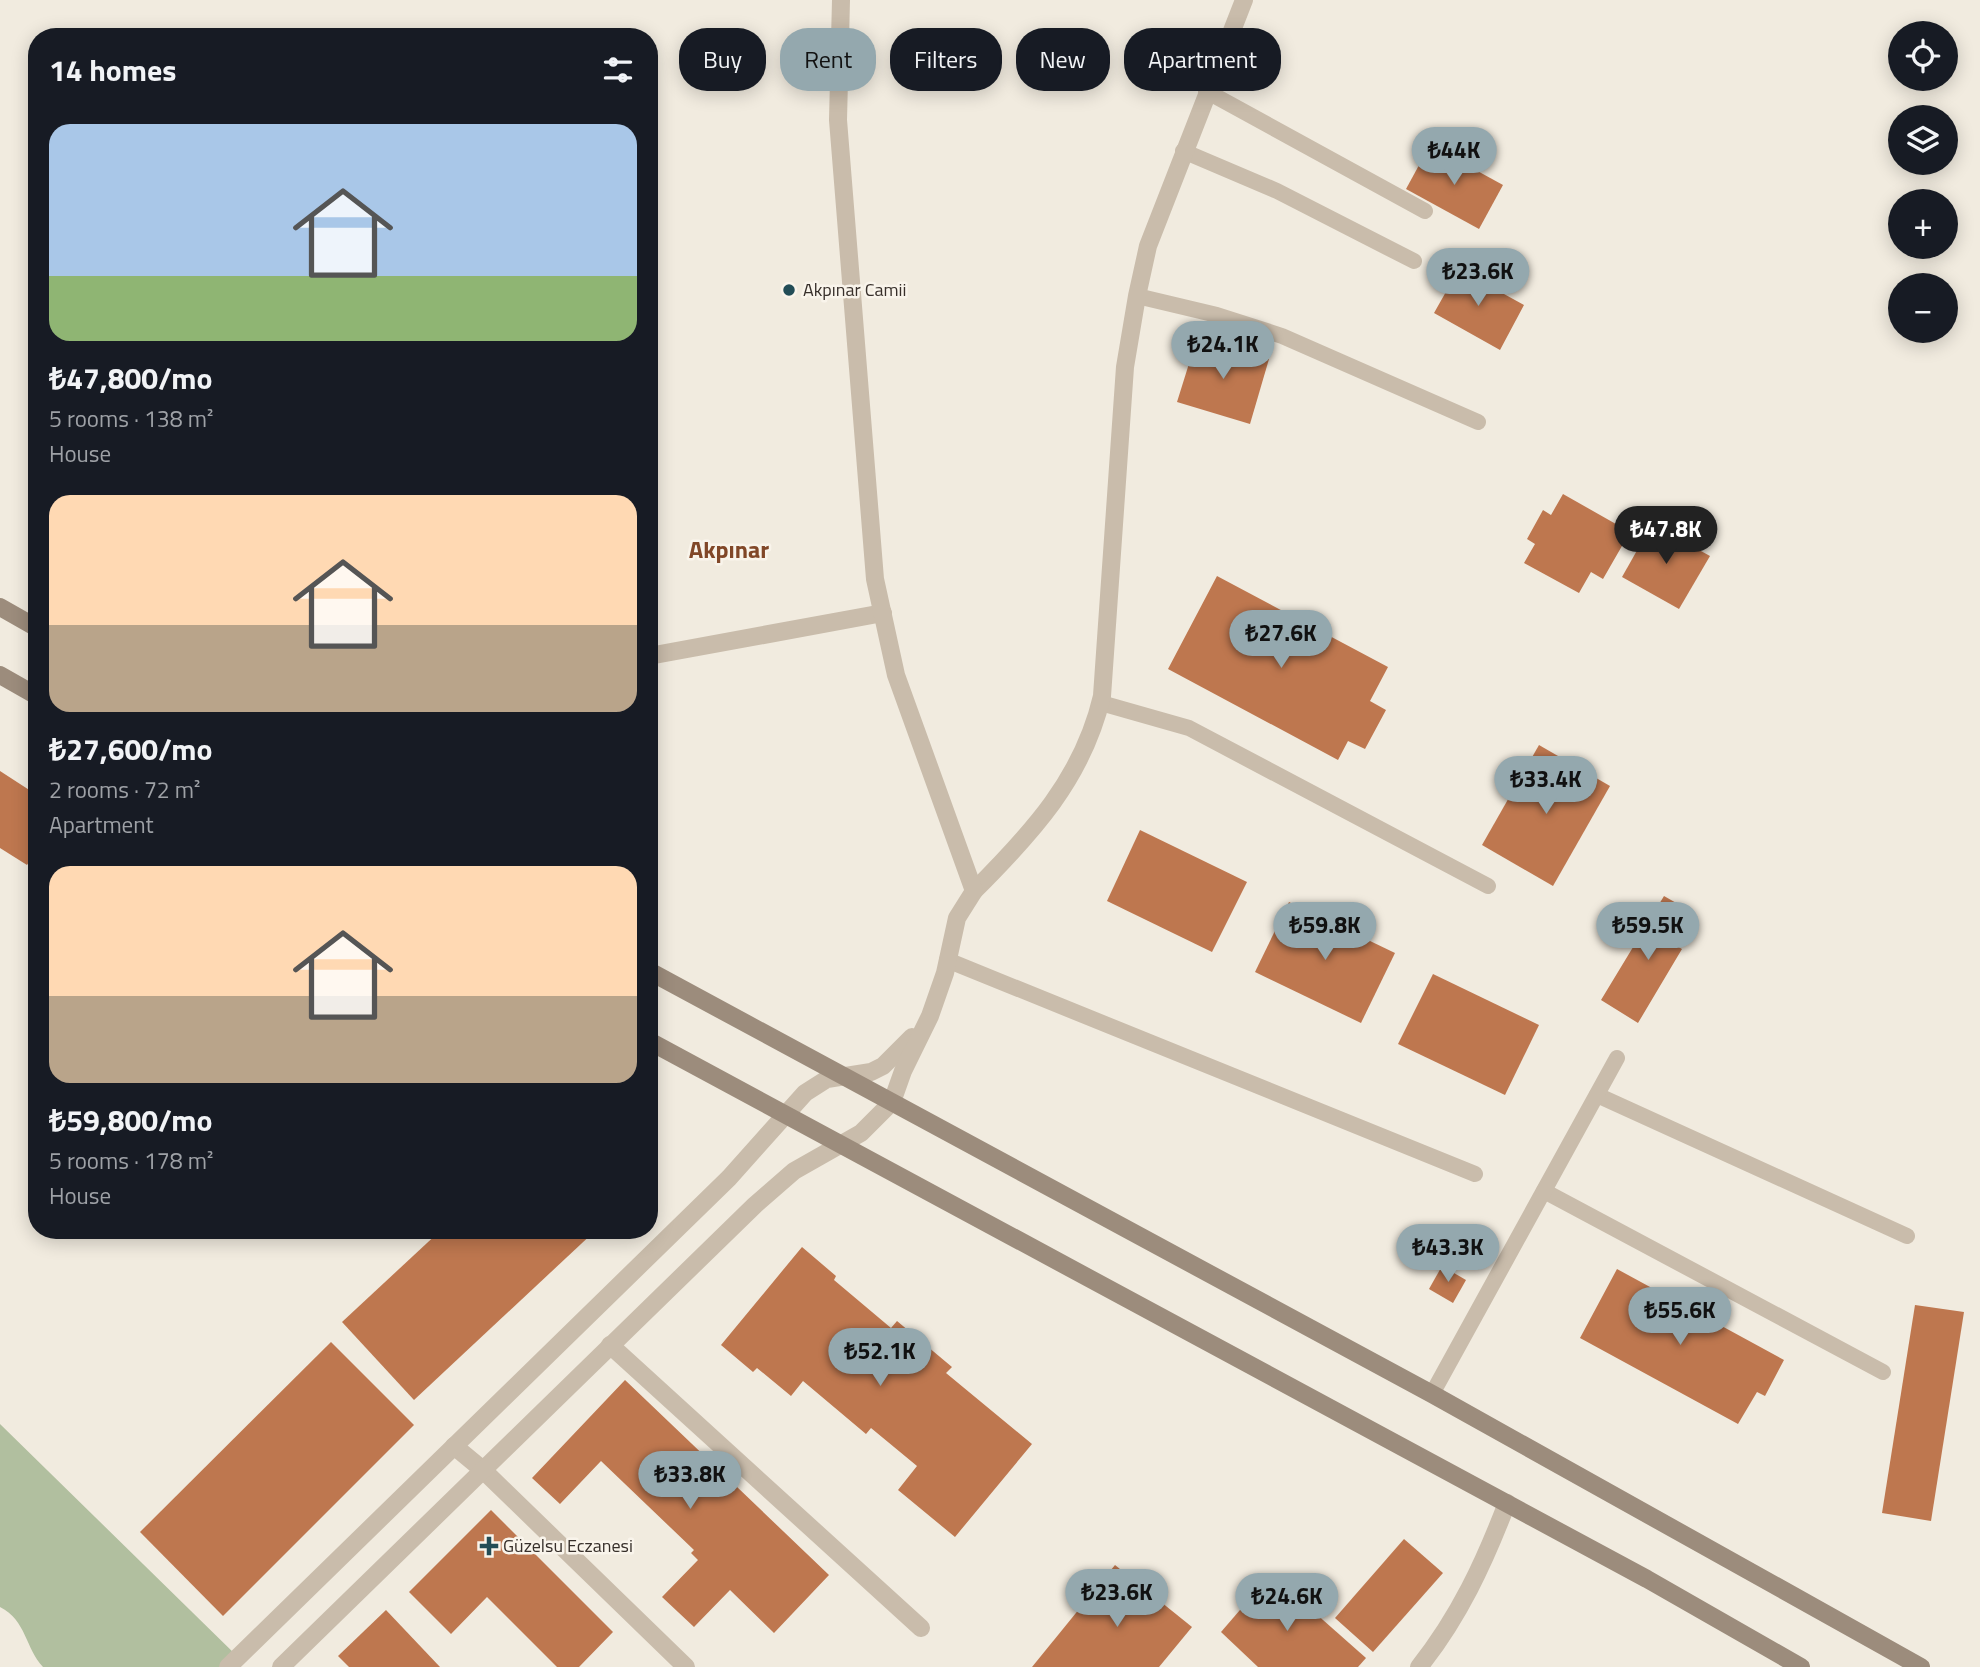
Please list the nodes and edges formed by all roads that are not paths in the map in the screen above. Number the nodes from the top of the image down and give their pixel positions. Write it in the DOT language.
graph roads {
  1 [pos="841,0"];
  2 [pos="1244,0"];
  3 [pos="1232,28"];
  4 [pos="1206,91"];
  5 [pos="1183,151"];
  6 [pos="1425,211"];
  7 [pos="1414,261"];
  8 [pos="1137,296"];
  9 [pos="1478,422"];
  10 [pos="0,607"];
  11 [pos="883,613"];
  12 [pos="28,623"];
  13 [pos="658,654"];
  14 [pos="0,675"];
  15 [pos="28,690"];
  16 [pos="1101,703"];
  17 [pos="1488,886"];
  18 [pos="974,891"];
  19 [pos="947,960"];
  20 [pos="658,976"];
  21 [pos="930,1016"];
  22 [pos="658,1046"];
  23 [pos="1617,1058"];
  24 [pos="842,1076"];
  25 [pos="1597,1096"];
  26 [pos="892,1102"];
  27 [pos="785,1114"];
  28 [pos="843,1145"];
  29 [pos="1475,1174"];
  30 [pos="1544,1191"];
  31 [pos="1907,1236"];
  32 [pos="610,1345"];
  33 [pos="1883,1372"];
  34 [pos="1432,1394"];
  35 [pos="454,1446"];
  36 [pos="483,1470"];
  37 [pos="1507,1503"];
  38 [pos="921,1628"];
  39 [pos="228,1667"];
  40 [pos="281,1667"];
  41 [pos="686,1667"];
  42 [pos="1419,1667"];
  43 [pos="1801,1667"];
  44 [pos="1922,1667"];
  1 -- 11 [label="street"];
  2 -- 3 [label="street"];
  4 -- 5 [label="street"];
  4 -- 6 [label="lane"];
  5 -- 7 [label="lane"];
  5 -- 8 [label="street"];
  8 -- 9 [label="lane"];
  8 -- 16 [label="street"];
  10 -- 12 [label="main road"];
  11 -- 13 [label="street"];
  11 -- 18 [label="street"];
  14 -- 15 [label="main road"];
  16 -- 17 [label="lane"];
  16 -- 18 [label="street"];
  18 -- 19 [label="street"];
  19 -- 21 [label="street"];
  19 -- 29 [label="lane"];
  20 -- 24 [label="main road"];
  21 -- 24 [label="street"];
  21 -- 26 [label="street"];
  22 -- 27 [label="main road"];
  23 -- 25 [label="lane"];
  24 -- 26 [label="main road"];
  24 -- 27 [label="street"];
  25 -- 30 [label="lane"];
  25 -- 31 [label="lane"];
  26 -- 28 [label="street"];
  26 -- 34 [label="main road"];
  27 -- 28 [label="main road"];
  27 -- 35 [label="street"];
  28 -- 32 [label="street"];
  28 -- 37 [label="main road"];
  30 -- 33 [label="lane"];
  30 -- 34 [label="lane"];
  32 -- 36 [label="street"];
  32 -- 38 [label="street"];
  34 -- 44 [label="main road"];
  35 -- 36 [label="street"];
  35 -- 39 [label="street"];
  36 -- 40 [label="street"];
  36 -- 41 [label="street"];
  37 -- 42 [label="street"];
  37 -- 43 [label="main road"];
}
